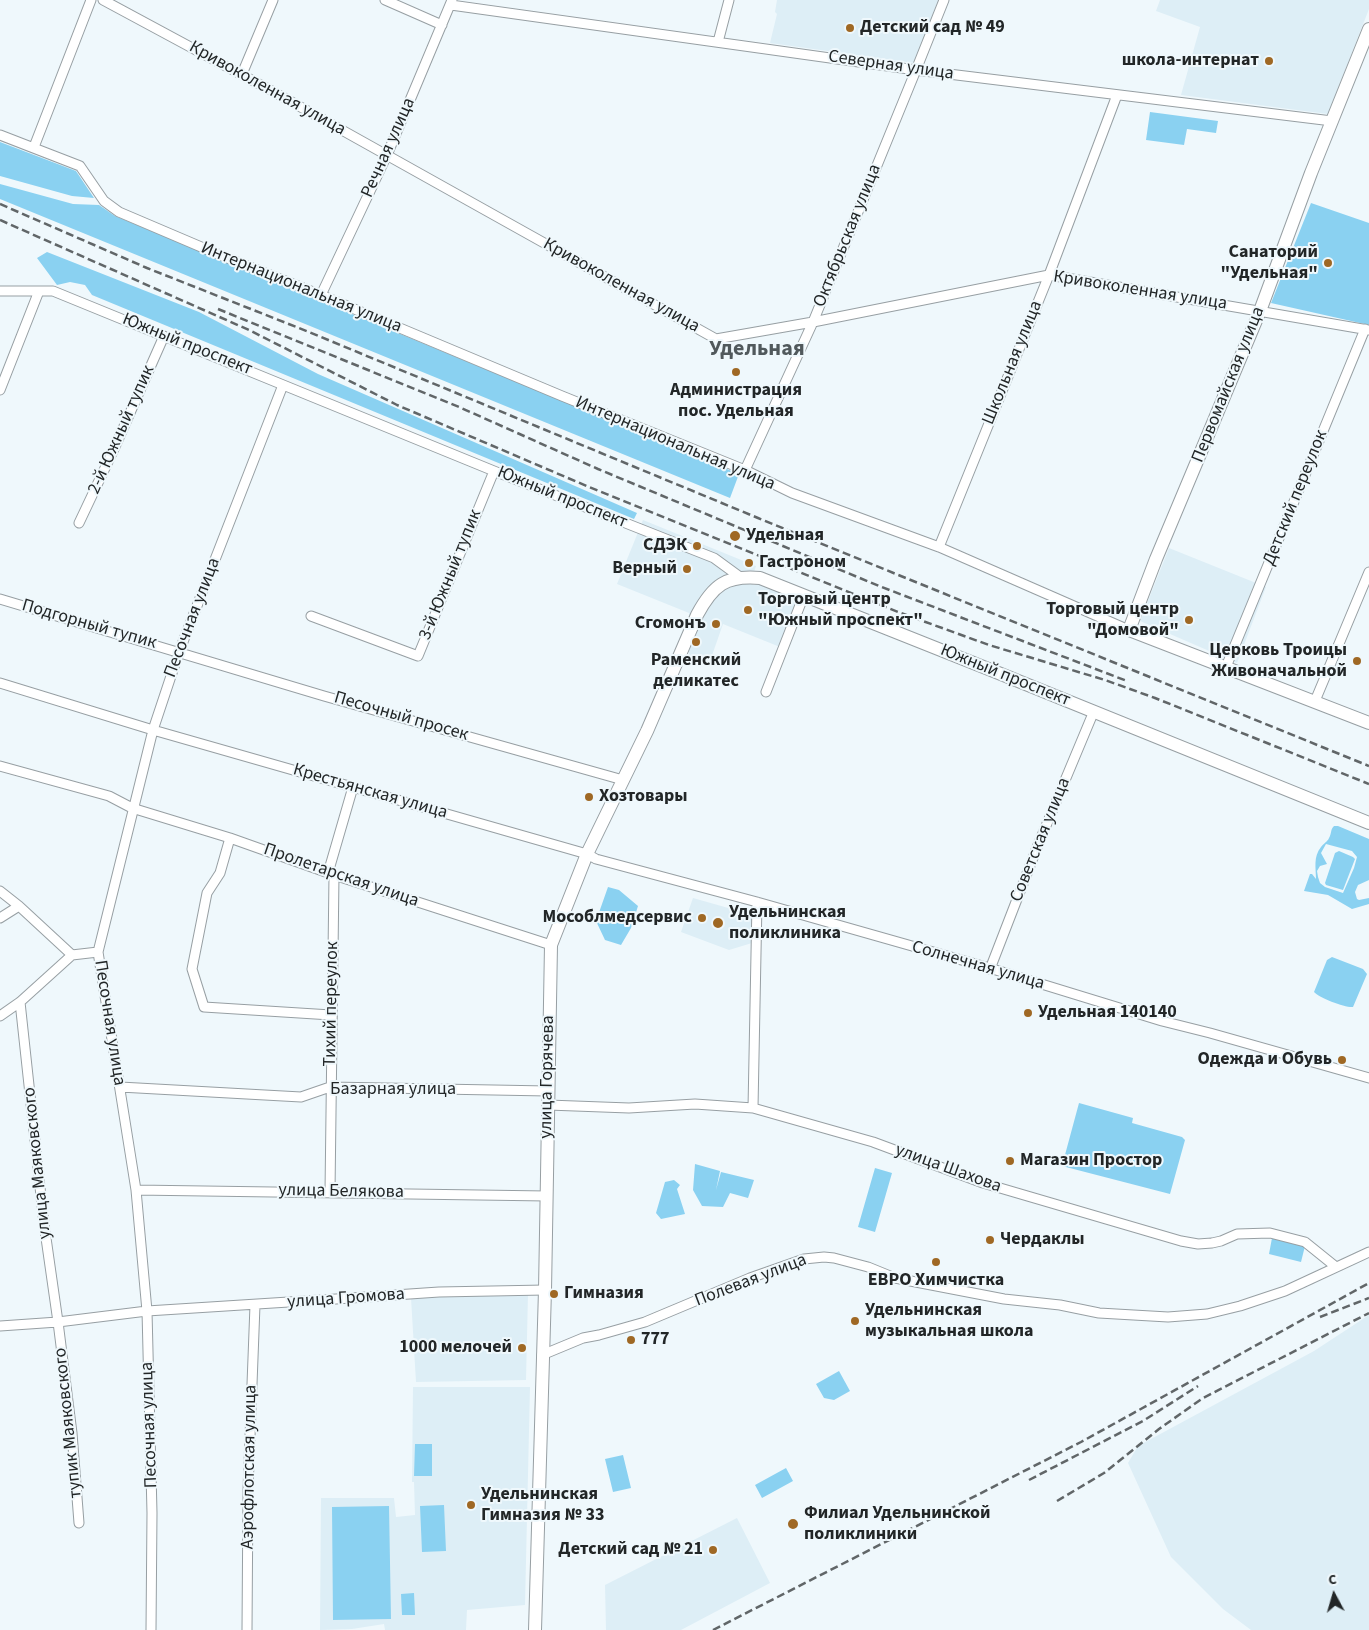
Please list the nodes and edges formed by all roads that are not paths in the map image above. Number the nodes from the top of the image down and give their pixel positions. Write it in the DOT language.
graph roads {
  1 [pos="91,0"];
  2 [pos="103,0"];
  3 [pos="273,0"];
  4 [pos="385,0"];
  5 [pos="728,0"];
  6 [pos="944,0"];
  7 [pos="451,2"];
  8 [pos="442,25"];
  9 [pos="1369,29"];
  10 [pos="718,42"];
  11 [pos="916,70"];
  12 [pos="242,74"];
  13 [pos="1117,95"];
  14 [pos="1332,121"];
  15 [pos="0,135"];
  16 [pos="34,147"];
  17 [pos="387,156"];
  18 [pos="1049,275"];
  19 [pos="0,291"];
  20 [pos="39,291"];
  21 [pos="321,295"];
  22 [pos="1260,311"];
  23 [pos="813,322"];
  24 [pos="1367,329"];
  25 [pos="164,336"];
  26 [pos="283,385"];
  27 [pos="0,390"];
  28 [pos="745,470"];
  29 [pos="494,472"];
  30 [pos="79,523"];
  31 [pos="939,547"];
  32 [pos="1369,572"];
  33 [pos="740,577"];
  34 [pos="804,595"];
  35 [pos="0,599"];
  36 [pos="311,616"];
  37 [pos="1130,630"];
  38 [pos="179,652"];
  39 [pos="1226,667"];
  40 [pos="0,683"];
  41 [pos="766,692"];
  42 [pos="1315,702"];
  43 [pos="1094,711"];
  44 [pos="1368,721"];
  45 [pos="153,730"];
  46 [pos="0,766"];
  47 [pos="624,780"];
  48 [pos="353,787"];
  49 [pos="132,808"];
  50 [pos="1369,823"];
  51 [pos="230,838"];
  52 [pos="587,854"];
  53 [pos="331,874"];
  54 [pos="0,890"];
  55 [pos="757,902"];
  56 [pos="19,906"];
  57 [pos="0,918"];
  58 [pos="551,945"];
  59 [pos="98,952"];
  60 [pos="72,955"];
  61 [pos="990,969"];
  62 [pos="20,1002"];
  63 [pos="331,1015"];
  64 [pos="0,1016"];
  65 [pos="1369,1078"];
  66 [pos="120,1087"];
  67 [pos="330,1088"];
  68 [pos="548,1091"];
  69 [pos="548,1106"];
  70 [pos="753,1108"];
  71 [pos="136,1190"];
  72 [pos="330,1192"];
  73 [pos="547,1196"];
  74 [pos="1369,1252"];
  75 [pos="1336,1267"];
  76 [pos="545,1290"];
  77 [pos="255,1305"];
  78 [pos="147,1311"];
  79 [pos="58,1322"];
  80 [pos="0,1326"];
  81 [pos="542,1355"];
  82 [pos="79,1523"];
  83 [pos="151,1630"];
  84 [pos="248,1630"];
  85 [pos="535,1630"];
  1 -- 16 [label="street"];
  2 -- 12 [label="street, Кривоколенная улица"];
  3 -- 12 [label="street"];
  4 -- 8 [label="street"];
  5 -- 10 [label="street"];
  6 -- 11 [label="street, Октябрьская улица"];
  7 -- 8 [label="street, Речная улица"];
  7 -- 10 [label="street, Северная улица"];
  8 -- 17 [label="street, Речная улица"];
  9 -- 14 [label="main road, Первомайская улица"];
  10 -- 11 [label="street, Северная улица"];
  11 -- 13 [label="street, Северная улица"];
  11 -- 23 [label="street, Октябрьская улица"];
  12 -- 17 [label="street, Кривоколенная улица"];
  13 -- 14 [label="street, Северная улица"];
  13 -- 18 [label="street, Школьная улица"];
  14 -- 22 [label="main road, Первомайская улица"];
  15 -- 16 [label="street, Интернациональная улица"];
  16 -- 21 [label="street, Интернациональная улица"];
  17 -- 21 [label="street, Речная улица"];
  17 -- 23 [label="street, Кривоколенная улица"];
  18 -- 22 [label="street, Кривоколенная улица"];
  18 -- 23 [label="street, Кривоколенная улица"];
  18 -- 31 [label="street, Школьная улица"];
  19 -- 20 [label="street, Южный проспект"];
  20 -- 25 [label="street, Южный проспект"];
  20 -- 27 [label="street"];
  21 -- 28 [label="street, Интернациональная улица"];
  22 -- 24 [label="street, Кривоколенная улица"];
  22 -- 37 [label="main road, Первомайская улица"];
  23 -- 28 [label="street, Октябрьская улица"];
  24 -- 39 [label="street, Детский переулок"];
  25 -- 26 [label="street, Южный проспект"];
  25 -- 30 [label="street, 2-й Южный тупик"];
  26 -- 29 [label="street, Южный проспект"];
  26 -- 38 [label="street, Песочная улица"];
  28 -- 31 [label="street, Интернациональная улица"];
  29 -- 33 [label="street, Южный проспект"];
  29 -- 36 [label="street, 3-й Южный тупик"];
  31 -- 37 [label="street, Интернациональная улица"];
  32 -- 42 [label="street"];
  33 -- 34 [label="main road, Южный проспект"];
  33 -- 47 [label="main road, улица Горячева"];
  34 -- 41 [label="street"];
  34 -- 43 [label="main road, Южный проспект"];
  35 -- 38 [label="street, Подгорный тупик"];
  37 -- 39 [label="main road, Интернациональная улица"];
  38 -- 45 [label="street, Песочная улица"];
  38 -- 47 [label="street, Песочный просек"];
  39 -- 42 [label="main road, Интернациональная улица"];
  40 -- 45 [label="street, Крестьянская улица"];
  42 -- 44 [label="main road, Интернациональная улица"];
  43 -- 50 [label="main road, Южный проспект"];
  43 -- 61 [label="street, Советская улица"];
  45 -- 48 [label="street, Крестьянская улица"];
  45 -- 49 [label="street, Песочная улица"];
  46 -- 49 [label="street, Пролетарская улица"];
  47 -- 52 [label="main road, улица Горячева"];
  48 -- 52 [label="street, Крестьянская улица"];
  48 -- 53 [label="street, Тихий переулок"];
  49 -- 51 [label="street, Пролетарская улица"];
  49 -- 59 [label="street, Песочная улица"];
  51 -- 53 [label="street, Пролетарская улица"];
  51 -- 63 [label="street"];
  52 -- 55 [label="street, Солнечная улица"];
  52 -- 58 [label="main road, улица Горячева"];
  53 -- 58 [label="street, Пролетарская улица"];
  53 -- 63 [label="street, Тихий переулок"];
  54 -- 56 [label="street"];
  55 -- 61 [label="street, Солнечная улица"];
  55 -- 70 [label="street"];
  56 -- 57 [label="street"];
  56 -- 60 [label="street"];
  58 -- 68 [label="main road, улица Горячева"];
  59 -- 60 [label="street"];
  59 -- 66 [label="street, Песочная улица"];
  60 -- 62 [label="street"];
  61 -- 65 [label="street, Солнечная улица"];
  62 -- 64 [label="street"];
  62 -- 79 [label="street, улица Маяковского"];
  63 -- 67 [label="street, Тихий переулок"];
  66 -- 67 [label="street, Базарная улица"];
  66 -- 71 [label="street, Песочная улица"];
  67 -- 68 [label="street, Базарная улица"];
  67 -- 72 [label="street, Тихий переулок"];
  68 -- 69 [label="main road, улица Горячева"];
  69 -- 70 [label="street, улица Шахова"];
  69 -- 73 [label="main road, улица Горячева"];
  70 -- 75 [label="street, улица Шахова"];
  71 -- 72 [label="street, улица Белякова"];
  71 -- 78 [label="street, Песочная улица"];
  72 -- 73 [label="street, улица Белякова"];
  73 -- 76 [label="main road, улица Горячева"];
  74 -- 75 [label="street, Полевая улица"];
  75 -- 81 [label="street, Полевая улица"];
  76 -- 77 [label="street, улица Громова"];
  76 -- 81 [label="main road, улица Горячева"];
  77 -- 78 [label="street, улица Громова"];
  77 -- 84 [label="street, Аэрофлотская улица"];
  78 -- 79 [label="street, улица Громова"];
  78 -- 83 [label="street, Песочная улица"];
  79 -- 80 [label="street, улица Громова"];
  79 -- 82 [label="street, тупик Маяковского"];
  81 -- 85 [label="main road, улица Горячева"];
}
